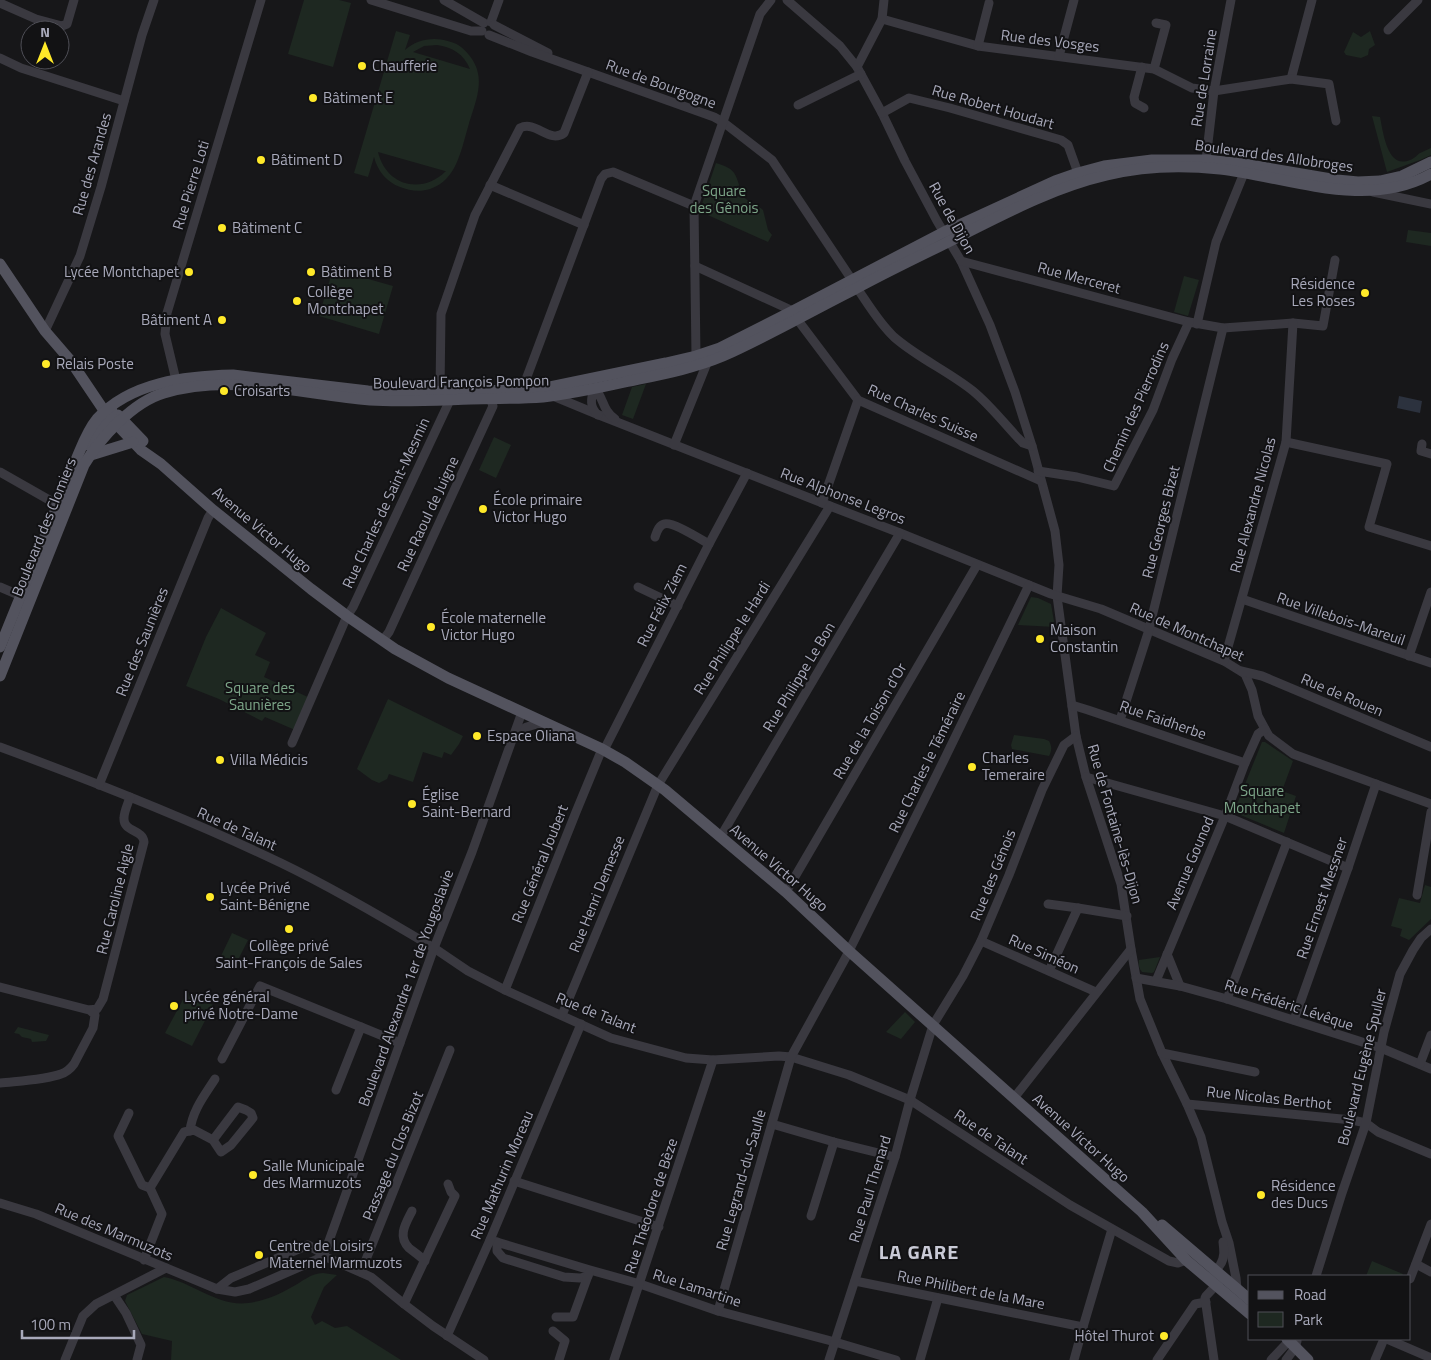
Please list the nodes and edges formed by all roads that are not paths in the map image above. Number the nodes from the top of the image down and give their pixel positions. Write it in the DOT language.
graph roads {
  1 [pos="74,0"];
  2 [pos="151,0"];
  3 [pos="261,0"];
  4 [pos="370,0"];
  5 [pos="444,0"];
  6 [pos="499,0"];
  7 [pos="771,0"];
  8 [pos="884,0"];
  9 [pos="1074,0"];
  10 [pos="1231,0"];
  11 [pos="1312,0"];
  12 [pos="1418,0"];
  13 [pos="790,1"];
  14 [pos="0,3"];
  15 [pos="989,3"];
  16 [pos="882,19"];
  17 [pos="1156,23"];
  18 [pos="488,27"];
  19 [pos="1388,30"];
  20 [pos="978,46"];
  21 [pos="1059,56"];
  22 [pos="0,58"];
  23 [pos="1142,67"];
  24 [pos="1154,69"];
  25 [pos="859,70"];
  26 [pos="588,72"];
  27 [pos="1291,78"];
  28 [pos="1214,91"];
  29 [pos="124,101"];
  30 [pos="798,104"];
  31 [pos="1144,108"];
  32 [pos="882,113"];
  33 [pos="1336,121"];
  34 [pos="722,122"];
  35 [pos="1206,160"];
  36 [pos="1431,162"];
  37 [pos="1078,173"];
  38 [pos="1244,173"];
  39 [pos="1431,174"];
  40 [pos="490,185"];
  41 [pos="1403,186"];
  42 [pos="1371,191"];
  43 [pos="1418,202"];
  44 [pos="1431,204"];
  45 [pos="694,206"];
  46 [pos="584,225"];
  47 [pos="947,237"];
  48 [pos="1335,260"];
  49 [pos="961,261"];
  50 [pos="0,264"];
  51 [pos="695,266"];
  52 [pos="854,284"];
  53 [pos="795,315"];
  54 [pos="1193,323"];
  55 [pos="1293,323"];
  56 [pos="1223,328"];
  57 [pos="45,331"];
  58 [pos="696,356"];
  59 [pos="707,362"];
  60 [pos="666,363"];
  61 [pos="176,380"];
  62 [pos="573,383"];
  63 [pos="619,384"];
  64 [pos="595,388"];
  65 [pos="522,390"];
  66 [pos="440,392"];
  67 [pos="553,396"];
  68 [pos="490,398"];
  69 [pos="450,400"];
  70 [pos="858,400"];
  71 [pos="604,407"];
  72 [pos="599,415"];
  73 [pos="114,416"];
  74 [pos="619,423"];
  75 [pos="133,442"];
  76 [pos="1286,442"];
  77 [pos="1422,444"];
  78 [pos="674,445"];
  79 [pos="1032,446"];
  80 [pos="1431,454"];
  81 [pos="87,460"];
  82 [pos="161,464"];
  83 [pos="1038,471"];
  84 [pos="0,472"];
  85 [pos="747,474"];
  86 [pos="1041,480"];
  87 [pos="58,505"];
  88 [pos="826,505"];
  89 [pos="213,510"];
  90 [pos="900,533"];
  91 [pos="655,537"];
  92 [pos="709,544"];
  93 [pos="1431,546"];
  94 [pos="977,565"];
  95 [pos="1029,585"];
  96 [pos="638,586"];
  97 [pos="0,588"];
  98 [pos="1431,593"];
  99 [pos="21,596"];
  100 [pos="1057,596"];
  101 [pos="1242,600"];
  102 [pos="678,606"];
  103 [pos="347,616"];
  104 [pos="1149,628"];
  105 [pos="383,640"];
  106 [pos="0,647"];
  107 [pos="1409,656"];
  108 [pos="1224,661"];
  109 [pos="1431,663"];
  110 [pos="1242,671"];
  111 [pos="0,676"];
  112 [pos="1072,706"];
  113 [pos="522,712"];
  114 [pos="1120,720"];
  115 [pos="544,723"];
  116 [pos="1265,729"];
  117 [pos="514,735"];
  118 [pos="1076,736"];
  119 [pos="292,743"];
  120 [pos="1431,746"];
  121 [pos="0,747"];
  122 [pos="602,749"];
  123 [pos="1245,762"];
  124 [pos="1086,777"];
  125 [pos="1376,784"];
  126 [pos="99,785"];
  127 [pos="658,785"];
  128 [pos="130,797"];
  129 [pos="1431,804"];
  130 [pos="1431,812"];
  131 [pos="1225,816"];
  132 [pos="721,836"];
  133 [pos="1287,842"];
  134 [pos="1348,868"];
  135 [pos="786,892"];
  136 [pos="1417,895"];
  137 [pos="1048,904"];
  138 [pos="1078,908"];
  139 [pos="1127,916"];
  140 [pos="1431,929"];
  141 [pos="981,941"];
  142 [pos="434,948"];
  143 [pos="1130,949"];
  144 [pos="849,950"];
  145 [pos="1167,954"];
  146 [pos="1048,970"];
  147 [pos="1136,978"];
  148 [pos="1156,981"];
  149 [pos="1180,986"];
  150 [pos="0,987"];
  151 [pos="505,990"];
  152 [pos="1096,992"];
  153 [pos="1227,999"];
  154 [pos="90,1010"];
  155 [pos="562,1015"];
  156 [pos="1294,1020"];
  157 [pos="581,1024"];
  158 [pos="933,1025"];
  159 [pos="361,1027"];
  160 [pos="1431,1035"];
  161 [pos="400,1043"];
  162 [pos="1381,1048"];
  163 [pos="450,1050"];
  164 [pos="1162,1053"];
  165 [pos="791,1057"];
  166 [pos="222,1059"];
  167 [pos="713,1060"];
  168 [pos="1420,1064"];
  169 [pos="1431,1069"];
  170 [pos="1254,1072"];
  171 [pos="214,1079"];
  172 [pos="0,1083"];
  173 [pos="336,1090"];
  174 [pos="1014,1098"];
  175 [pos="910,1100"];
  176 [pos="1187,1104"];
  177 [pos="129,1113"];
  178 [pos="1366,1123"];
  179 [pos="772,1124"];
  180 [pos="190,1131"];
  181 [pos="213,1140"];
  182 [pos="834,1142"];
  183 [pos="1431,1154"];
  184 [pos="895,1157"];
  185 [pos="514,1181"];
  186 [pos="448,1184"];
  187 [pos="150,1188"];
  188 [pos="0,1203"];
  189 [pos="412,1211"];
  190 [pos="1142,1212"];
  191 [pos="811,1216"];
  192 [pos="1222,1222"];
  193 [pos="1431,1224"];
  194 [pos="659,1227"];
  195 [pos="1112,1229"];
  196 [pos="493,1241"];
  197 [pos="323,1255"];
  198 [pos="1231,1257"];
  199 [pos="144,1260"];
  200 [pos="425,1261"];
  201 [pos="1191,1261"];
  202 [pos="1416,1264"];
  203 [pos="166,1268"];
  204 [pos="361,1272"];
  205 [pos="1431,1272"];
  206 [pos="589,1273"];
  207 [pos="1316,1275"];
  208 [pos="1411,1276"];
  209 [pos="1217,1278"];
  210 [pos="855,1281"];
  211 [pos="640,1284"];
  212 [pos="217,1289"];
  213 [pos="1236,1289"];
  214 [pos="114,1295"];
  215 [pos="938,1298"];
  216 [pos="1248,1298"];
  217 [pos="1206,1302"];
  218 [pos="1248,1303"];
  219 [pos="404,1304"];
  220 [pos="718,1311"];
  221 [pos="1248,1312"];
  222 [pos="556,1317"];
  223 [pos="1083,1326"];
  224 [pos="553,1331"];
  225 [pos="447,1336"];
  226 [pos="1385,1340"];
  227 [pos="1388,1340"];
  228 [pos="1290,1341"];
  229 [pos="835,1342"];
  230 [pos="1431,1358"];
  231 [pos="66,1360"];
  232 [pos="137,1360"];
  233 [pos="484,1360"];
  234 [pos="559,1360"];
  235 [pos="614,1360"];
  236 [pos="829,1360"];
  237 [pos="896,1360"];
  238 [pos="920,1360"];
  239 [pos="1074,1360"];
  240 [pos="1157,1360"];
  241 [pos="1214,1360"];
  242 [pos="1271,1360"];
  243 [pos="1286,1360"];
  244 [pos="1308,1360"];
  245 [pos="1375,1360"];
  1 -- 14 [label="street"];
  2 -- 29 [label="street, Rue des Arandes"];
  3 -- 61 [label="street, Rue Pierre Loti"];
  4 -- 18 [label="street"];
  5 -- 18 [label="street, Rue de Bourgogne"];
  6 -- 18 [label="street"];
  7 -- 34 [label="street"];
  8 -- 16 [label="street"];
  9 -- 21 [label="street"];
  10 -- 28 [label="street, Rue de Lorraine"];
  11 -- 27 [label="street"];
  12 -- 19 [label="street"];
  13 -- 25 [label="street, Rue de Dijon"];
  15 -- 20 [label="street"];
  16 -- 20 [label="street, Rue des Vosges"];
  16 -- 25 [label="street"];
  17 -- 24 [label="street"];
  18 -- 26 [label="street, Rue de Bourgogne"];
  20 -- 21 [label="street, Rue des Vosges"];
  21 -- 23 [label="street, Rue des Vosges"];
  22 -- 29 [label="street"];
  23 -- 24 [label="street, Rue des Vosges"];
  23 -- 31 [label="street"];
  24 -- 28 [label="street, Rue des Vosges"];
  25 -- 30 [label="street"];
  25 -- 32 [label="street, Rue de Dijon"];
  26 -- 34 [label="street, Rue de Bourgogne"];
  26 -- 40 [label="street"];
  27 -- 28 [label="street, Rue des Vosges"];
  27 -- 33 [label="street, Rue des Vosges"];
  28 -- 35 [label="street, Rue de Lorraine"];
  29 -- 57 [label="street, Rue des Arandes"];
  32 -- 37 [label="street, Rue Robert Houdart"];
  32 -- 47 [label="street, Rue de Dijon"];
  34 -- 45 [label="street"];
  34 -- 52 [label="street, Rue de Bourgogne"];
  35 -- 36 [label="main road, Boulevard des Allobroges"];
  35 -- 37 [label="main road, Boulevard des Allobroges"];
  37 -- 47 [label="main road, Boulevard des Allobroges"];
  38 -- 42 [label="main road, Boulevard des Allobroges"];
  38 -- 47 [label="main road, Boulevard des Allobroges"];
  38 -- 54 [label="street"];
  39 -- 41 [label="main road, Boulevard des Allobroges"];
  40 -- 46 [label="street"];
  40 -- 66 [label="street"];
  41 -- 42 [label="main road, Boulevard des Allobroges"];
  41 -- 43 [label="street"];
  42 -- 43 [label="street"];
  43 -- 44 [label="street"];
  45 -- 46 [label="street"];
  45 -- 51 [label="street"];
  46 -- 65 [label="street"];
  47 -- 49 [label="street, Rue de Dijon"];
  47 -- 52 [label="main road, Boulevard François Pompon"];
  48 -- 55 [label="street, Rue Merceret"];
  49 -- 54 [label="street, Rue Merceret"];
  49 -- 79 [label="street, Rue de Dijon"];
  50 -- 57 [label="main road, Avenue Victor Hugo"];
  51 -- 53 [label="street, Rue Charles Suisse"];
  51 -- 58 [label="street"];
  52 -- 53 [label="main road, Boulevard François Pompon"];
  52 -- 79 [label="street, Rue de Bourgogne"];
  53 -- 58 [label="main road, Boulevard François Pompon"];
  53 -- 59 [label="main road, Boulevard François Pompon"];
  53 -- 70 [label="street, Rue Charles Suisse"];
  54 -- 56 [label="street, Rue Merceret"];
  54 -- 83 [label="street, Chemin des Pierrodins"];
  55 -- 56 [label="street, Rue Merceret"];
  55 -- 76 [label="street, Rue Alexandre Nicolas"];
  56 -- 104 [label="street, Rue Georges Bizet"];
  57 -- 73 [label="main road, Avenue Victor Hugo"];
  58 -- 60 [label="main road, Boulevard François Pompon"];
  59 -- 63 [label="main road, Boulevard François Pompon"];
  59 -- 78 [label="street"];
  60 -- 62 [label="main road, Boulevard François Pompon"];
  60 -- 64 [label="main road"];
  61 -- 66 [label="main road, Boulevard François Pompon"];
  61 -- 73 [label="main road, Boulevard François Pompon"];
  62 -- 64 [label="main road"];
  62 -- 65 [label="main road, Boulevard François Pompon"];
  63 -- 64 [label="main road, Boulevard François Pompon"];
  63 -- 71 [label="street"];
  64 -- 67 [label="main road, Boulevard François Pompon"];
  64 -- 71 [label="street, Rue Alphonse Legros"];
  64 -- 72 [label="street"];
  65 -- 66 [label="main road, Boulevard François Pompon"];
  67 -- 68 [label="main road, Boulevard François Pompon"];
  67 -- 72 [label="street, Rue Alphonse Legros"];
  68 -- 69 [label="main road, Boulevard François Pompon"];
  68 -- 105 [label="street, Rue Raoul de Juigne"];
  69 -- 73 [label="main road, Boulevard François Pompon"];
  69 -- 103 [label="street, Rue Charles de Saint-Mesmin"];
  70 -- 86 [label="street, Rue Charles Suisse"];
  70 -- 88 [label="street, Rue Philippe le Hardi"];
  71 -- 74 [label="street, Rue Alphonse Legros"];
  72 -- 74 [label="street, Rue Alphonse Legros"];
  73 -- 75 [label="main road, Avenue Victor Hugo"];
  73 -- 81 [label="main road, Boulevard des Clomiers"];
  73 -- 82 [label="main road, Avenue Victor Hugo"];
  73 -- 87 [label="main road, Boulevard des Clomiers"];
  74 -- 78 [label="street, Rue Alphonse Legros"];
  75 -- 81 [label="main road"];
  75 -- 82 [label="main road, Avenue Victor Hugo"];
  76 -- 93 [label="street"];
  76 -- 101 [label="street, Rue Alexandre Nicolas"];
  77 -- 80 [label="street"];
  78 -- 85 [label="street, Rue Alphonse Legros"];
  79 -- 83 [label="street, Rue de Dijon"];
  81 -- 111 [label="main road, Boulevard des Clomiers"];
  82 -- 89 [label="main road, Avenue Victor Hugo"];
  83 -- 86 [label="street, Rue de Dijon"];
  84 -- 87 [label="street"];
  85 -- 88 [label="street, Rue Alphonse Legros"];
  85 -- 92 [label="street, Rue Félix Ziem"];
  86 -- 100 [label="street, Rue de Fontaine-lès-Dijon"];
  87 -- 99 [label="main road, Boulevard des Clomiers"];
  88 -- 90 [label="street, Rue Alphonse Legros"];
  88 -- 127 [label="street, Rue Philippe le Hardi"];
  89 -- 103 [label="main road, Avenue Victor Hugo"];
  89 -- 126 [label="street, Rue des Saunières"];
  90 -- 94 [label="street, Rue Alphonse Legros"];
  90 -- 132 [label="street, Rue Philippe Le Bon"];
  91 -- 92 [label="street"];
  92 -- 102 [label="street, Rue Félix Ziem"];
  94 -- 95 [label="street, Rue Alphonse Legros"];
  94 -- 135 [label="street, Rue de la Toison d'Or"];
  95 -- 100 [label="street, Rue Alphonse Legros"];
  95 -- 144 [label="street, Rue Charles le Téméraire"];
  96 -- 102 [label="street"];
  97 -- 99 [label="street"];
  98 -- 107 [label="street"];
  99 -- 106 [label="main road, Boulevard des Clomiers"];
  100 -- 104 [label="street, Rue de Montchapet"];
  100 -- 112 [label="street, Rue de Fontaine-lès-Dijon"];
  101 -- 107 [label="street, Rue Villebois-Mareuil"];
  101 -- 108 [label="street, Rue Alexandre Nicolas"];
  102 -- 122 [label="street, Rue Félix Ziem"];
  103 -- 105 [label="main road, Avenue Victor Hugo"];
  103 -- 119 [label="street"];
  104 -- 108 [label="street, Rue de Montchapet"];
  104 -- 114 [label="street, Rue Georges Bizet"];
  105 -- 113 [label="main road, Avenue Victor Hugo"];
  107 -- 109 [label="street, Rue Villebois-Mareuil"];
  108 -- 110 [label="street, Rue de Montchapet"];
  110 -- 116 [label="street, Rue de Montchapet"];
  110 -- 120 [label="street, Rue de Rouen"];
  112 -- 114 [label="street, Rue Faidherbe"];
  112 -- 118 [label="street, Rue de Fontaine-lès-Dijon"];
  113 -- 115 [label="main road, Avenue Victor Hugo"];
  113 -- 117 [label="street, Boulevard Alexandre 1er de Yougoslavie"];
  114 -- 123 [label="street, Rue Faidherbe"];
  115 -- 117 [label="street"];
  115 -- 122 [label="main road, Avenue Victor Hugo"];
  116 -- 123 [label="street, Avenue Gounod"];
  116 -- 125 [label="street, Rue de Montchapet"];
  117 -- 142 [label="street, Boulevard Alexandre 1er de Yougoslavie"];
  118 -- 124 [label="street, Rue de Fontaine-lès-Dijon"];
  118 -- 141 [label="street, Rue des Génois"];
  121 -- 126 [label="street, Rue de Talant"];
  122 -- 127 [label="main road, Avenue Victor Hugo"];
  122 -- 151 [label="street, Rue Général Joubert"];
  123 -- 131 [label="street, Avenue Gounod"];
  124 -- 131 [label="street"];
  124 -- 139 [label="street, Rue de Fontaine-lès-Dijon"];
  125 -- 129 [label="street, Rue de Montchapet"];
  125 -- 134 [label="street, Rue Ernest Messner"];
  126 -- 128 [label="street, Rue de Talant"];
  127 -- 132 [label="main road, Avenue Victor Hugo"];
  127 -- 155 [label="street, Rue Henri Demesse"];
  128 -- 142 [label="street, Rue de Talant"];
  128 -- 154 [label="street, Rue Caroline Aigle"];
  130 -- 136 [label="street"];
  131 -- 133 [label="street"];
  131 -- 145 [label="street, Avenue Gounod"];
  132 -- 135 [label="main road, Avenue Victor Hugo"];
  133 -- 134 [label="street"];
  133 -- 153 [label="street"];
  134 -- 156 [label="street, Rue Ernest Messner"];
  135 -- 144 [label="main road, Avenue Victor Hugo"];
  137 -- 138 [label="street"];
  138 -- 139 [label="street"];
  138 -- 146 [label="street"];
  139 -- 143 [label="street, Rue de Fontaine-lès-Dijon"];
  140 -- 162 [label="street, Boulevard Eugène Spuller"];
  141 -- 146 [label="street, Rue Siméon"];
  141 -- 158 [label="street, Rue des Génois"];
  142 -- 151 [label="street, Rue de Talant"];
  142 -- 161 [label="street, Boulevard Alexandre 1er de Yougoslavie"];
  143 -- 147 [label="street, Rue de Fontaine-lès-Dijon"];
  143 -- 152 [label="street"];
  144 -- 158 [label="main road, Avenue Victor Hugo"];
  144 -- 165 [label="street, Rue Charles le Téméraire"];
  145 -- 148 [label="street, Avenue Gounod"];
  145 -- 149 [label="street"];
  146 -- 152 [label="street, Rue Siméon"];
  147 -- 148 [label="street, Rue Frédéric Lévêque"];
  147 -- 164 [label="street, Rue de Fontaine-lès-Dijon"];
  148 -- 149 [label="street, Rue Frédéric Lévêque"];
  149 -- 153 [label="street, Rue Frédéric Lévêque"];
  150 -- 154 [label="street"];
  151 -- 155 [label="street, Rue de Talant"];
  152 -- 174 [label="street"];
  153 -- 156 [label="street, Rue Frédéric Lévêque"];
  154 -- 172 [label="street"];
  155 -- 157 [label="street, Rue de Talant"];
  156 -- 162 [label="street, Rue Frédéric Lévêque"];
  157 -- 167 [label="street, Rue de Talant"];
  157 -- 185 [label="street, Rue Mathurin Moreau"];
  158 -- 174 [label="main road, Avenue Victor Hugo"];
  158 -- 175 [label="street, Rue Paul Thenard"];
  159 -- 161 [label="street"];
  159 -- 166 [label="street"];
  159 -- 173 [label="street"];
  160 -- 168 [label="street"];
  161 -- 197 [label="street, Boulevard Alexandre 1er de Yougoslavie"];
  162 -- 168 [label="street, Rue Frédéric Lévêque"];
  162 -- 178 [label="street, Boulevard Eugène Spuller"];
  163 -- 204 [label="street, Passage du Clos Bizot"];
  164 -- 170 [label="street"];
  164 -- 176 [label="street, Rue de Fontaine-lès-Dijon"];
  165 -- 167 [label="street, Rue de Talant"];
  165 -- 175 [label="street, Rue de Talant"];
  165 -- 179 [label="street, Rue Legrand-du-Saulle"];
  167 -- 194 [label="street, Rue Théodore de Bèze"];
  168 -- 169 [label="street, Rue Frédéric Lévêque"];
  171 -- 180 [label="street"];
  174 -- 190 [label="main road, Avenue Victor Hugo"];
  175 -- 184 [label="street, Rue Paul Thenard"];
  175 -- 195 [label="street, Rue de Talant"];
  176 -- 178 [label="street, Rue Nicolas Berthot"];
  176 -- 192 [label="street, Rue de Fontaine-lès-Dijon"];
  177 -- 187 [label="street"];
  178 -- 183 [label="street, Rue Nicolas Berthot"];
  178 -- 207 [label="street, Boulevard Eugène Spuller"];
  179 -- 182 [label="street"];
  179 -- 220 [label="street, Rue Legrand-du-Saulle"];
  180 -- 181 [label="street"];
  180 -- 187 [label="street"];
  181 -- 181 [label="street"];
  182 -- 184 [label="street"];
  182 -- 191 [label="street"];
  184 -- 210 [label="street, Rue Paul Thenard"];
  185 -- 194 [label="street"];
  185 -- 196 [label="street, Rue Mathurin Moreau"];
  186 -- 200 [label="street"];
  187 -- 199 [label="street"];
  188 -- 199 [label="street, Rue des Marmuzots"];
  189 -- 200 [label="street"];
  190 -- 201 [label="main road, Avenue Victor Hugo"];
  190 -- 209 [label="main road, Avenue Victor Hugo"];
  192 -- 198 [label="street, Rue de Fontaine-lès-Dijon"];
  192 -- 209 [label="street, Rue de Fontaine-lès-Dijon"];
  193 -- 202 [label="street"];
  194 -- 211 [label="street, Rue Théodore de Bèze"];
  195 -- 201 [label="street, Rue de Talant"];
  195 -- 223 [label="street"];
  196 -- 206 [label="street, Rue Lamartine"];
  196 -- 206 [label="street"];
  196 -- 225 [label="street, Rue Mathurin Moreau"];
  197 -- 204 [label="street"];
  197 -- 212 [label="street, Rue des Marmuzots"];
  197 -- 212 [label="street"];
  198 -- 209 [label="street"];
  198 -- 213 [label="street, Rue de Fontaine-lès-Dijon"];
  199 -- 203 [label="street, Rue des Marmuzots"];
  200 -- 219 [label="street"];
  201 -- 209 [label="main road, Avenue Victor Hugo"];
  202 -- 205 [label="street"];
  202 -- 208 [label="street"];
  203 -- 212 [label="street, Rue des Marmuzots"];
  203 -- 214 [label="street"];
  204 -- 219 [label="street"];
  206 -- 211 [label="street, Rue Lamartine"];
  206 -- 222 [label="street"];
  209 -- 213 [label="main road, Avenue Victor Hugo"];
  209 -- 217 [label="street"];
  209 -- 218 [label="main road"];
  209 -- 221 [label="main road, Avenue Victor Hugo"];
  210 -- 215 [label="street, Rue Philibert de la Mare"];
  210 -- 229 [label="street, Rue Paul Thenard"];
  211 -- 220 [label="street, Rue Lamartine"];
  211 -- 235 [label="street, Rue Théodore de Bèze"];
  213 -- 216 [label="main road, Avenue Victor Hugo"];
  214 -- 231 [label="street"];
  214 -- 232 [label="street"];
  215 -- 223 [label="street, Rue Philibert de la Mare"];
  215 -- 238 [label="street"];
  217 -- 240 [label="street"];
  217 -- 241 [label="street"];
  219 -- 225 [label="street"];
  220 -- 229 [label="street, Rue Lamartine"];
  223 -- 239 [label="street"];
  224 -- 234 [label="street"];
  225 -- 233 [label="street"];
  226 -- 245 [label="street"];
  227 -- 230 [label="street"];
  228 -- 242 [label="street"];
  228 -- 243 [label="street"];
  228 -- 244 [label="main road"];
  229 -- 236 [label="street, Rue Paul Thenard"];
  229 -- 237 [label="street, Rue Lamartine"];
}
